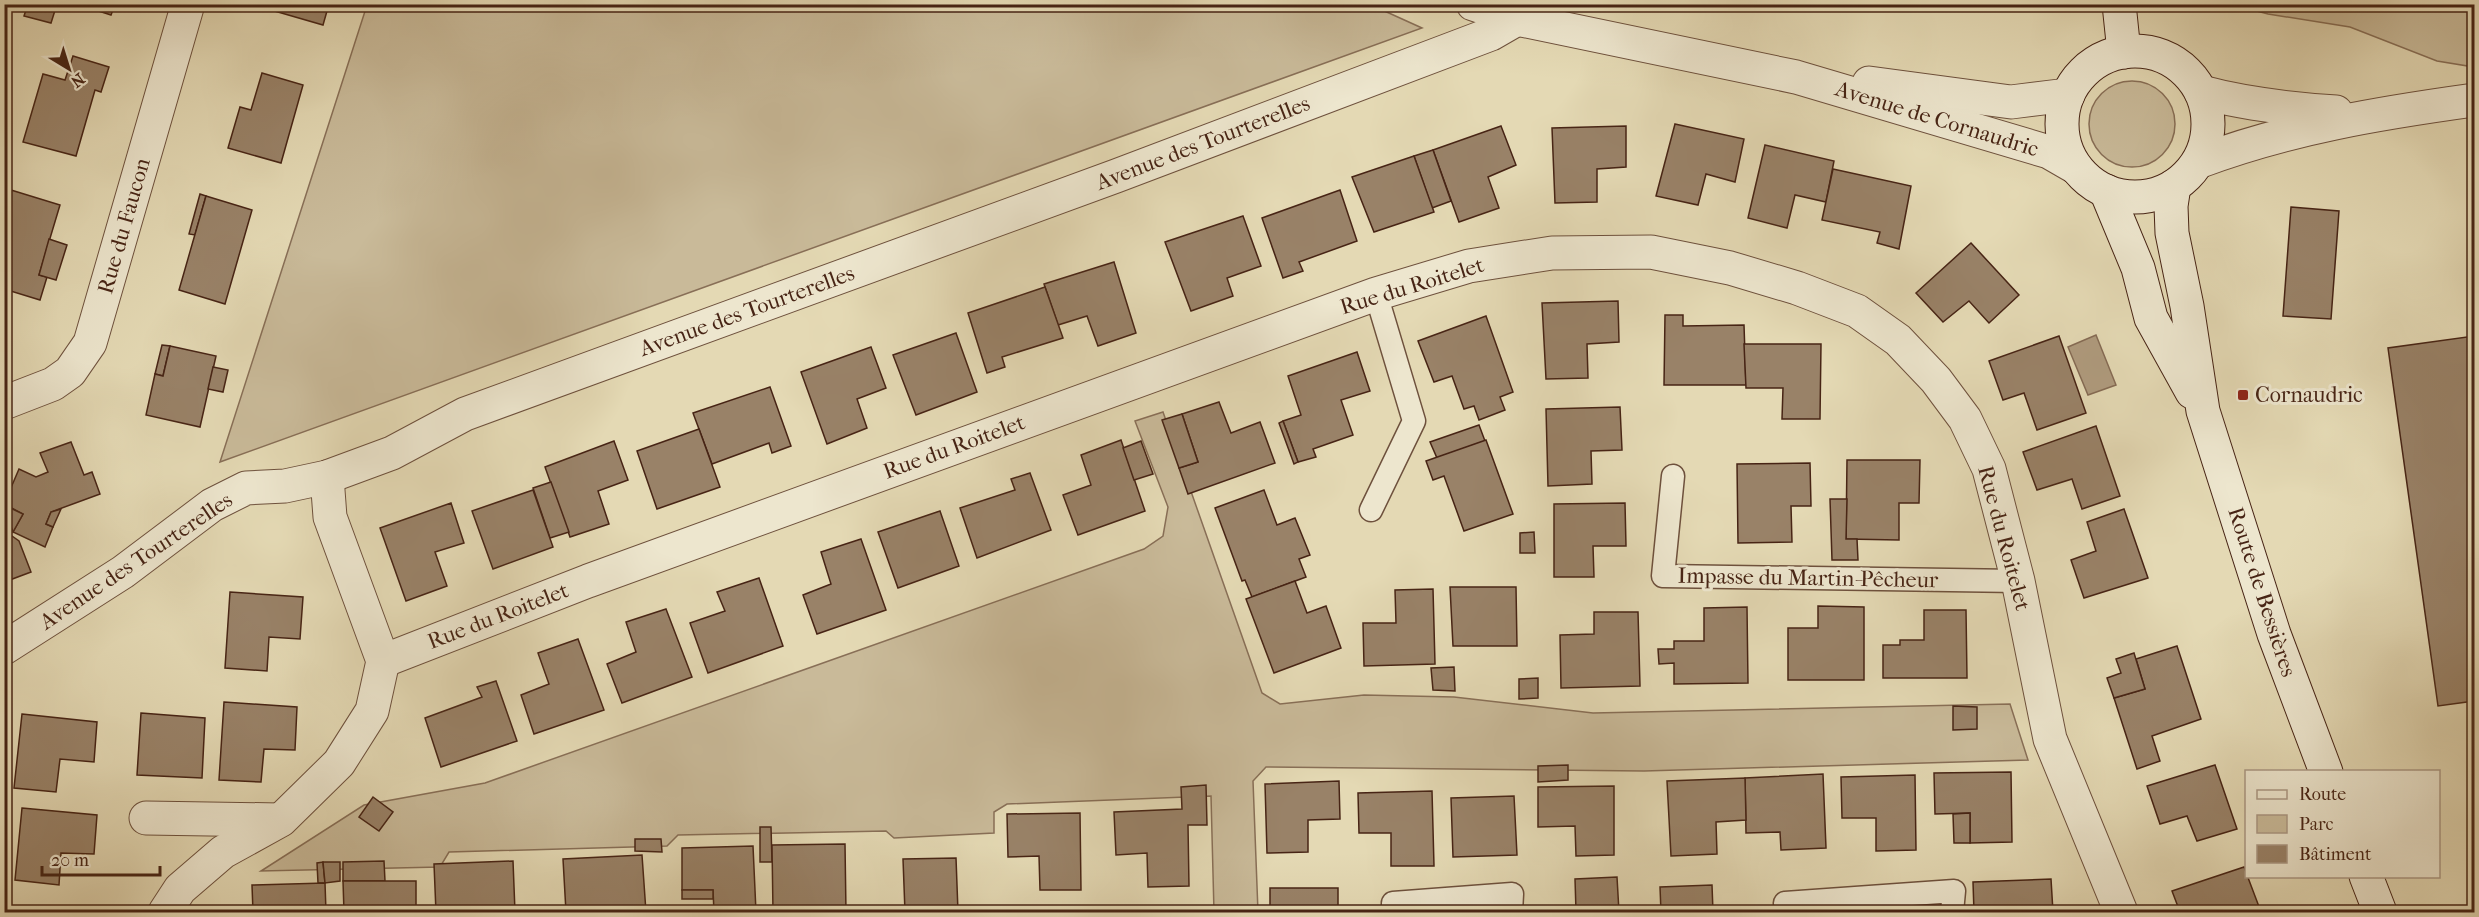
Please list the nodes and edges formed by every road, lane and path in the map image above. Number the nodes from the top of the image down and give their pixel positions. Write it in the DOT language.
graph roads {
  1 [pos="188,4"];
  2 [pos="1473,4"];
  3 [pos="2119,4"];
  4 [pos="1516,19"];
  5 [pos="2124,52"];
  6 [pos="1796,77"];
  7 [pos="2201,92"];
  8 [pos="2068,95"];
  9 [pos="2475,100"];
  10 [pos="2374,114"];
  11 [pos="2198,162"];
  12 [pos="2075,166"];
  13 [pos="2175,186"];
  14 [pos="2106,191"];
  15 [pos="1376,294"];
  16 [pos="4,403"];
  17 [pos="2203,411"];
  18 [pos="1673,476"];
  19 [pos="327,477"];
  20 [pos="1371,510"];
  21 [pos="2018,581"];
  22 [pos="4,648"];
  23 [pos="383,661"];
  24 [pos="2326,770"];
  25 [pos="146,818"];
  26 [pos="281,820"];
  27 [pos="2367,878"];
  28 [pos="165,912"];
  29 [pos="1393,912"];
  30 [pos="1511,912"];
  31 [pos="1786,912"];
  32 [pos="1952,912"];
  33 [pos="2121,912"];
  34 [pos="2380,912"];
  1 -- 16 [label="street, Rue du Faucon"];
  2 -- 4 [label="street, Avenue de Cornaudric"];
  3 -- 5 [label="street"];
  4 -- 6 [label="street, Avenue de Cornaudric"];
  4 -- 19 [label="street, Avenue des Tourterelles"];
  5 -- 7 [label="street"];
  5 -- 8 [label="street"];
  6 -- 8 [label="street, Avenue de Cornaudric"];
  6 -- 12 [label="street, Avenue de Cornaudric"];
  7 -- 10 [label="street"];
  7 -- 11 [label="street"];
  8 -- 12 [label="street"];
  9 -- 10 [label="street"];
  10 -- 11 [label="street"];
  11 -- 13 [label="street"];
  12 -- 14 [label="street"];
  13 -- 14 [label="street"];
  13 -- 17 [label="street, Route de Bessières"];
  14 -- 17 [label="street, Route de Bessières"];
  15 -- 20 [label="lane"];
  15 -- 21 [label="street, Rue du Roitelet"];
  15 -- 23 [label="street, Rue du Roitelet"];
  17 -- 24 [label="street, Route de Bessières"];
  18 -- 21 [label="lane, Impasse du Martin-Pêcheur"];
  19 -- 22 [label="street, Avenue des Tourterelles"];
  19 -- 23 [label="street"];
  21 -- 33 [label="street, Rue du Roitelet"];
  23 -- 26 [label="street"];
  25 -- 26 [label="street"];
  26 -- 28 [label="street"];
  27 -- 34 [label="street"];
  29 -- 30 [label="lane"];
  31 -- 32 [label="lane"];
}
